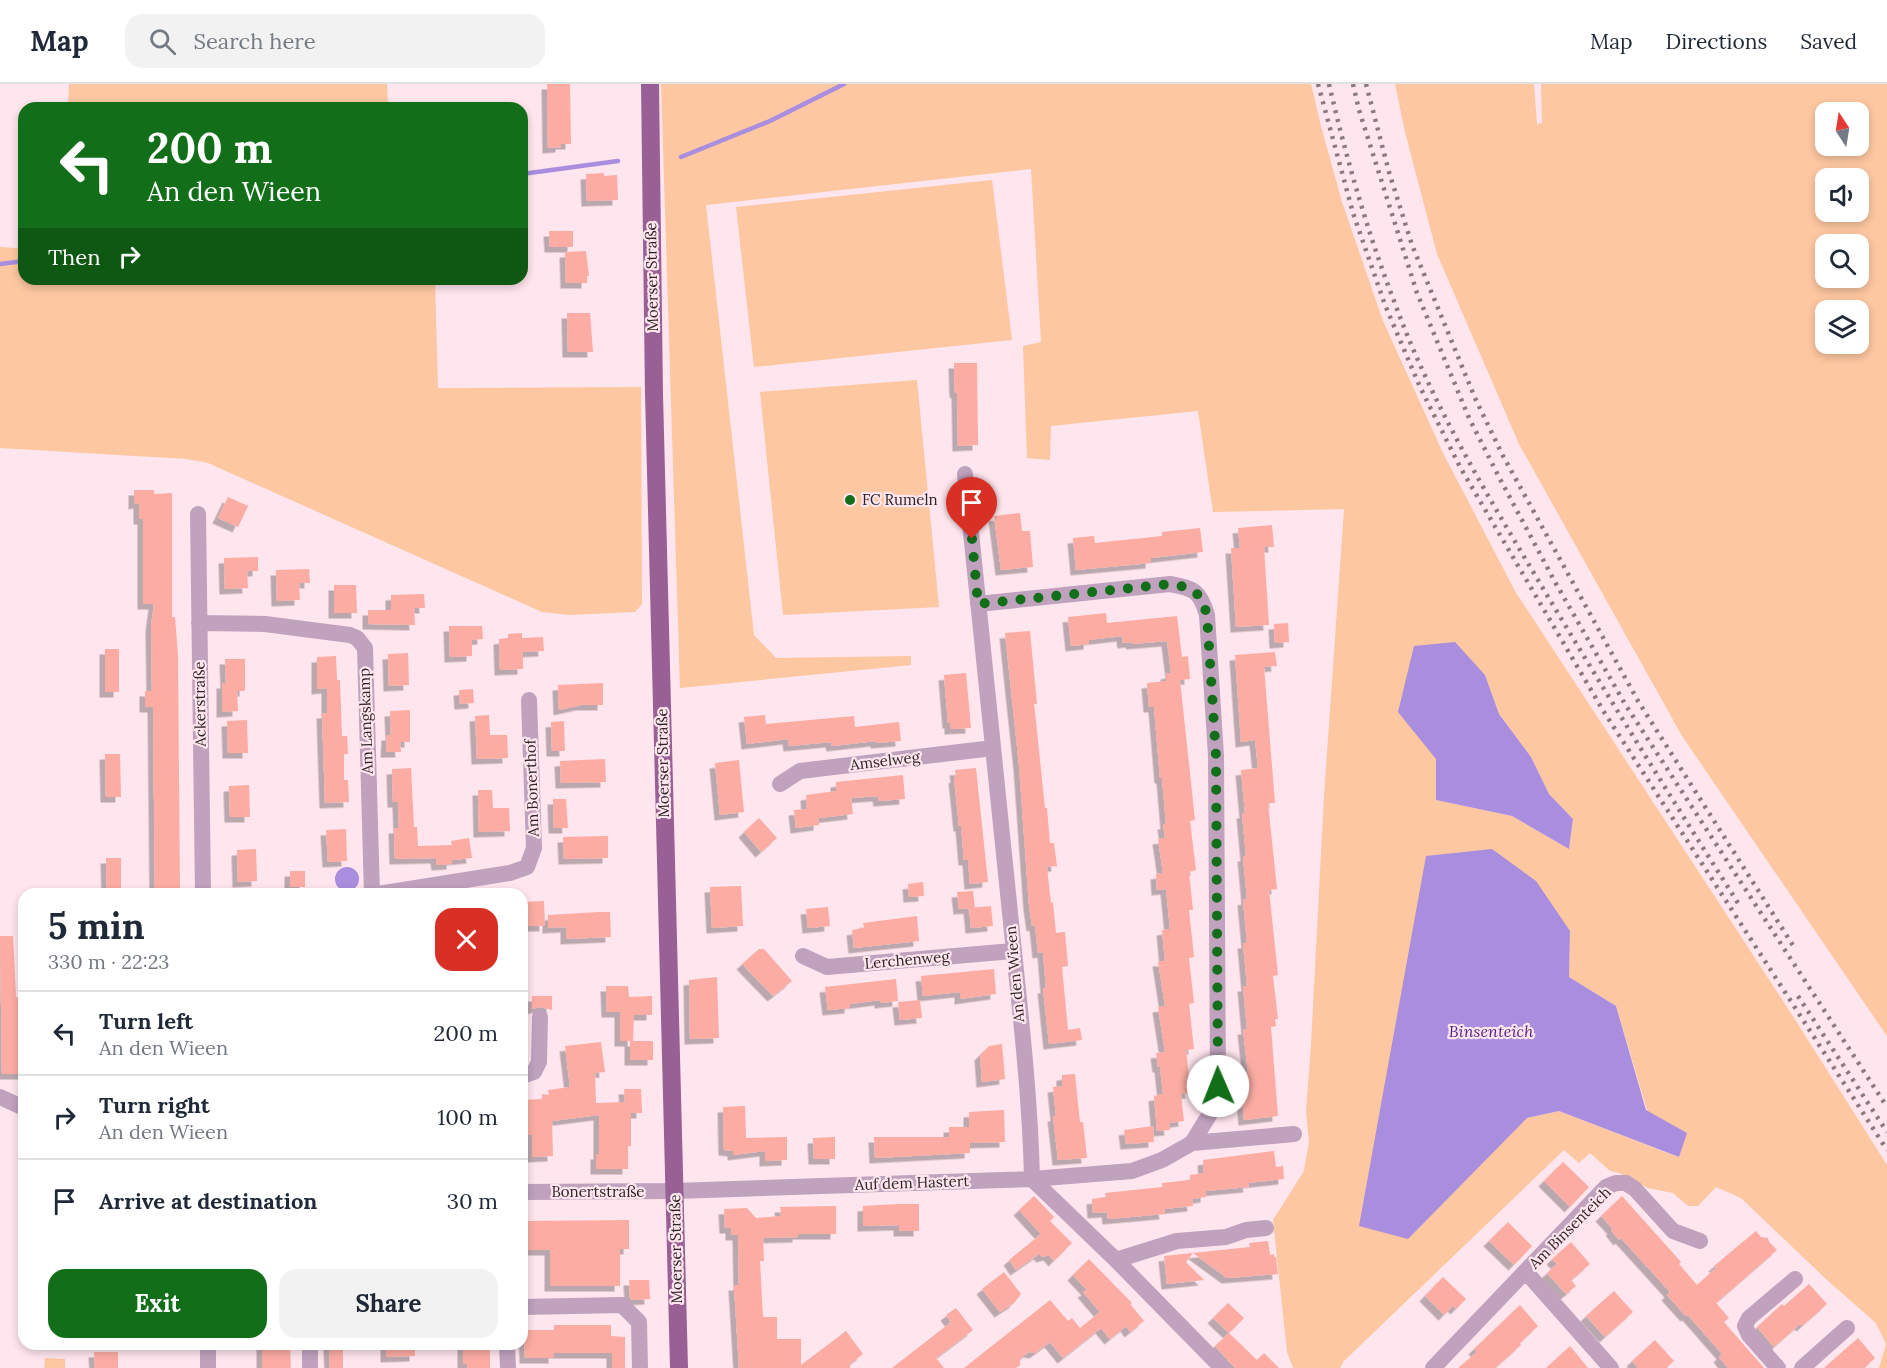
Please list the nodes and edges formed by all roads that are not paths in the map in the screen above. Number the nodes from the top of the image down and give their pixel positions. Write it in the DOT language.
graph roads {
  1 [pos="650,84"];
  2 [pos="965,474"];
  3 [pos="198,514"];
  4 [pos="978,604"];
  5 [pos="199,622"];
  6 [pos="529,699"];
  7 [pos="993,748"];
  8 [pos="780,784"];
  9 [pos="202,888"];
  10 [pos="372,888"];
  11 [pos="416,888"];
  12 [pos="1013,951"];
  13 [pos="803,956"];
  14 [pos="540,1017"];
  15 [pos="528,1074"];
  16 [pos="0,1097"];
  17 [pos="18,1105"];
  18 [pos="1294,1134"];
  19 [pos="1192,1143"];
  20 [pos="1032,1179"];
  21 [pos="675,1191"];
  22 [pos="528,1192"];
  23 [pos="1266,1228"];
  24 [pos="1700,1241"];
  25 [pos="1116,1260"];
  26 [pos="1526,1272"];
  27 [pos="1795,1279"];
  28 [pos="528,1307"];
  29 [pos="1847,1328"];
  30 [pos="207,1350"];
  31 [pos="310,1350"];
  32 [pos="507,1350"];
  33 [pos="208,1368"];
  34 [pos="310,1368"];
  35 [pos="508,1368"];
  36 [pos="640,1368"];
  37 [pos="679,1368"];
  38 [pos="1222,1368"];
  39 [pos="1433,1368"];
  40 [pos="1611,1368"];
  41 [pos="1778,1368"];
  42 [pos="1802,1368"];
  1 -- 21 [label="main road, Moerser Straße"];
  2 -- 4 [label="street, An den Wieen"];
  3 -- 5 [label="street, Ackerstraße"];
  4 -- 7 [label="street, An den Wieen"];
  4 -- 19 [label="street"];
  5 -- 9 [label="street, Ackerstraße"];
  5 -- 10 [label="street, Am Langskamp"];
  6 -- 11 [label="street, Am Bonerthof"];
  7 -- 8 [label="street, Amselweg"];
  7 -- 12 [label="street, An den Wieen"];
  12 -- 13 [label="street, Lerchenweg"];
  12 -- 20 [label="street, An den Wieen"];
  14 -- 15 [label="street"];
  16 -- 17 [label="street"];
  18 -- 19 [label="street"];
  19 -- 20 [label="street"];
  20 -- 21 [label="street, Auf dem Hastert"];
  20 -- 25 [label="street"];
  21 -- 22 [label="street, Bonertstraße"];
  21 -- 37 [label="main road, Moerser Straße"];
  23 -- 25 [label="street"];
  24 -- 26 [label="street, Am Binsenteich"];
  25 -- 38 [label="street"];
  26 -- 39 [label="street, Am Binsenteich"];
  26 -- 40 [label="street, Am Binsenteich"];
  27 -- 41 [label="street"];
  28 -- 36 [label="street"];
  29 -- 42 [label="street"];
  30 -- 33 [label="street"];
  31 -- 34 [label="street"];
  32 -- 35 [label="street"];
}
